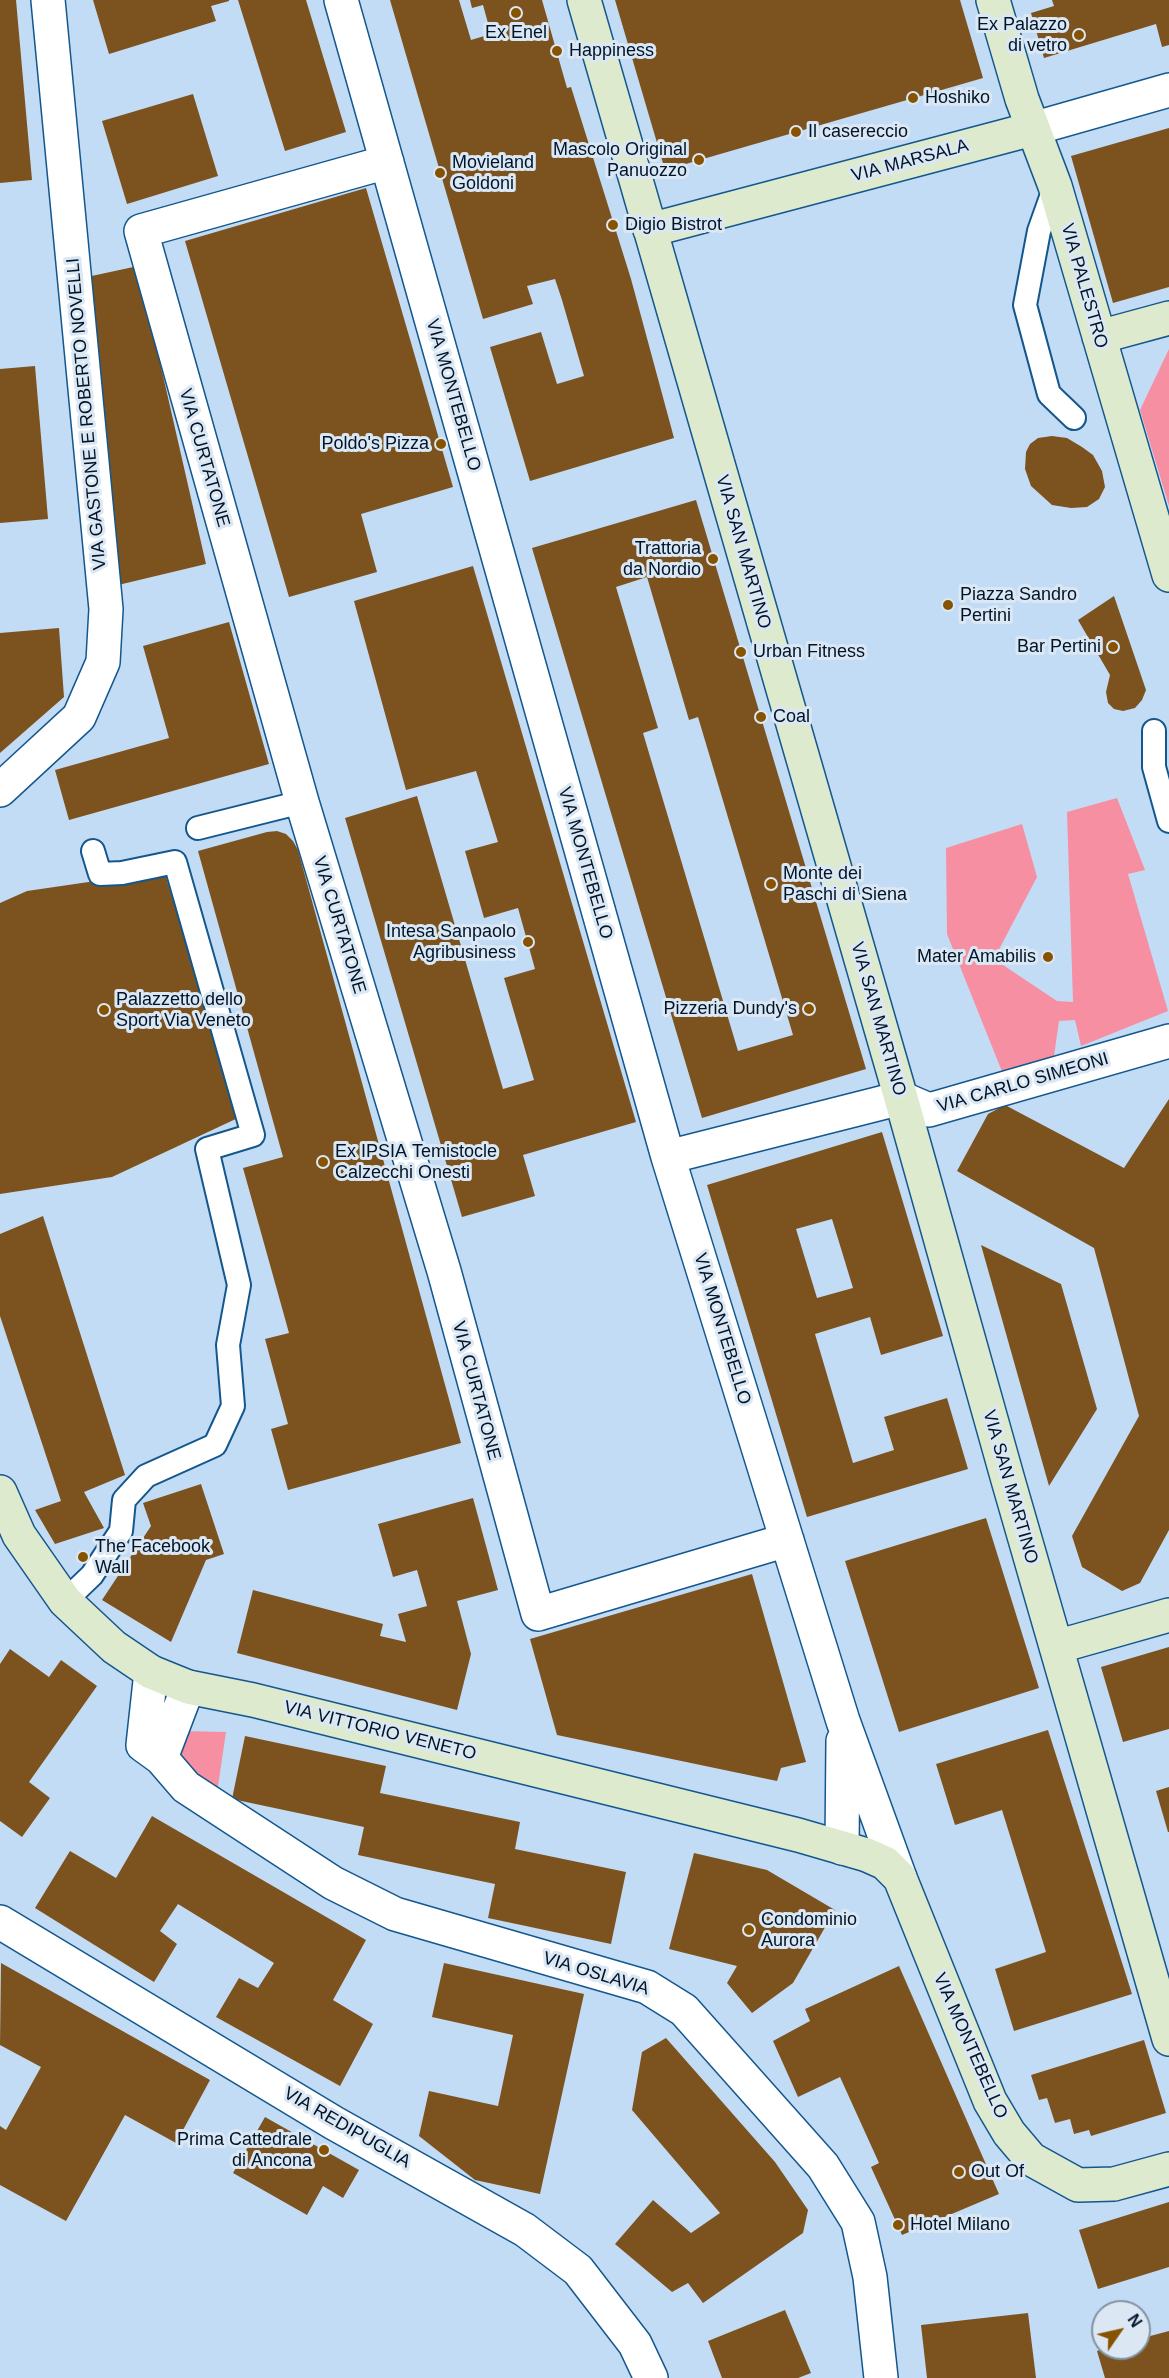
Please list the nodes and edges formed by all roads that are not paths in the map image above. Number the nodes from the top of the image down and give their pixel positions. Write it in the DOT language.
graph roads {
  1 [pos="48,0"];
  2 [pos="341,0"];
  3 [pos="584,0"];
  4 [pos="993,0"];
  5 [pos="1169,90"];
  6 [pos="1032,129"];
  7 [pos="387,162"];
  8 [pos="1055,186"];
  9 [pos="650,230"];
  10 [pos="1169,318"];
  11 [pos="1099,337"];
  12 [pos="1074,418"];
  13 [pos="1169,575"];
  14 [pos="1154,731"];
  15 [pos="0,790"];
  16 [pos="302,802"];
  17 [pos="1169,821"];
  18 [pos="198,828"];
  19 [pos="93,851"];
  20 [pos="1169,1041"];
  21 [pos="901,1098"];
  22 [pos="668,1156"];
  23 [pos="0,1492"];
  24 [pos="787,1540"];
  25 [pos="65,1601"];
  26 [pos="1169,1615"];
  27 [pos="1056,1647"];
  28 [pos="151,1672"];
  29 [pos="188,1687"];
  30 [pos="843,1721"];
  31 [pos="160,1758"];
  32 [pos="842,1848"];
  33 [pos="900,1878"];
  34 [pos="0,1923"];
  35 [pos="917,1925"];
  36 [pos="1169,2039"];
  37 [pos="1169,2169"];
  38 [pos="651,2378"];
  39 [pos="881,2378"];
  1 -- 15 [label="street, VIA GASTONE E ROBERTO NOVELLI"];
  2 -- 7 [label="street, VIA MONTEBELLO"];
  3 -- 9 [label="street, VIA SAN MARTINO"];
  4 -- 6 [label="street, VIA PALESTRO"];
  5 -- 6 [label="street, VIA MARSALA"];
  6 -- 8 [label="street, VIA PALESTRO"];
  6 -- 9 [label="street, VIA MARSALA"];
  7 -- 16 [label="street, VIA CURTATONE"];
  7 -- 22 [label="street, VIA MONTEBELLO"];
  8 -- 11 [label="street, VIA PALESTRO"];
  8 -- 12 [label="lane"];
  9 -- 21 [label="street, VIA SAN MARTINO"];
  10 -- 11 [label="street"];
  11 -- 13 [label="street, VIA PALESTRO"];
  14 -- 17 [label="lane"];
  16 -- 18 [label="lane"];
  16 -- 24 [label="street, VIA CURTATONE"];
  19 -- 25 [label="lane"];
  20 -- 21 [label="street, VIA CARLO SIMEONI"];
  21 -- 22 [label="street"];
  21 -- 27 [label="street, VIA SAN MARTINO"];
  22 -- 24 [label="street, VIA MONTEBELLO"];
  23 -- 25 [label="street, VIA VITTORIO VENETO"];
  24 -- 30 [label="street, VIA MONTEBELLO"];
  25 -- 28 [label="street, VIA VITTORIO VENETO"];
  26 -- 27 [label="street"];
  27 -- 36 [label="street, VIA SAN MARTINO"];
  28 -- 29 [label="street, VIA VITTORIO VENETO"];
  28 -- 31 [label="street, VIA OSLAVIA"];
  29 -- 31 [label="street"];
  29 -- 32 [label="street, VIA VITTORIO VENETO"];
  30 -- 32 [label="street, VIA MONTEBELLO"];
  30 -- 33 [label="street, VIA MONTEBELLO"];
  31 -- 39 [label="street, VIA OSLAVIA"];
  32 -- 33 [label="street"];
  32 -- 35 [label="street, VIA MONTEBELLO"];
  33 -- 35 [label="street, VIA MONTEBELLO"];
  34 -- 38 [label="street, VIA REDIPUGLIA"];
  35 -- 37 [label="street, VIA MONTEBELLO"];
}
